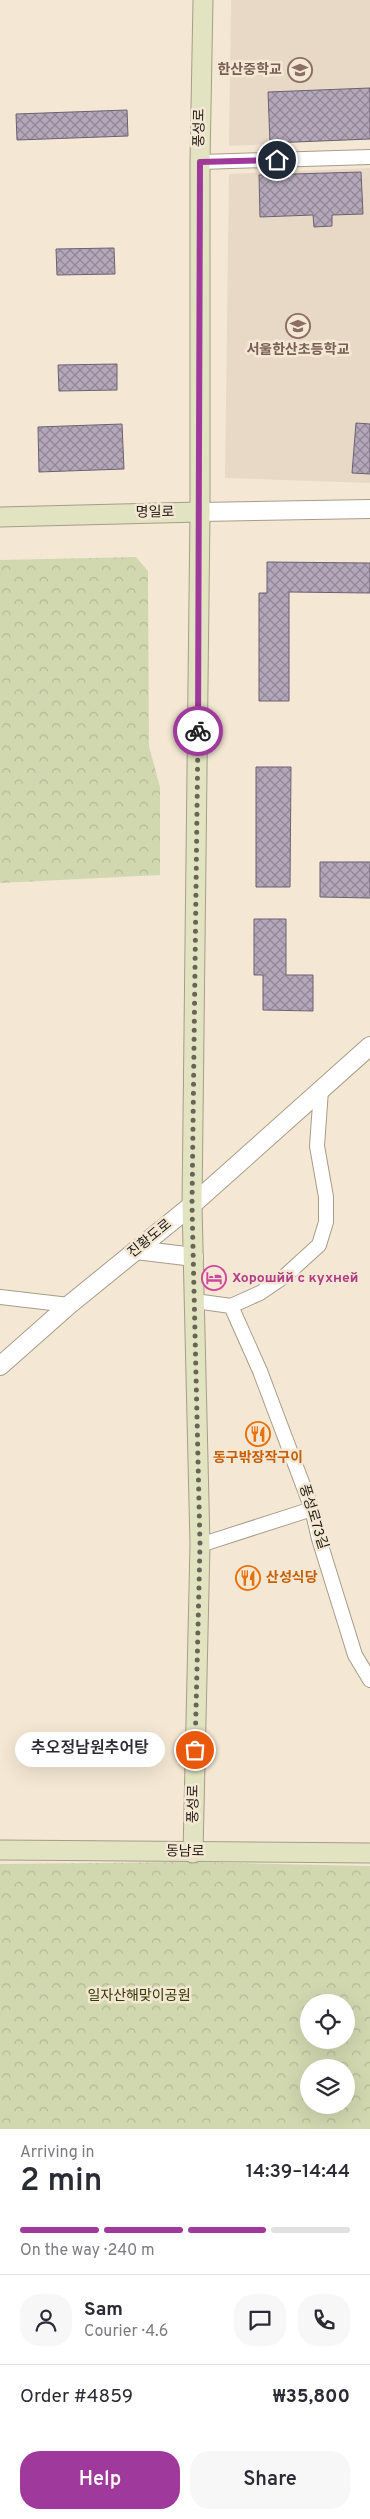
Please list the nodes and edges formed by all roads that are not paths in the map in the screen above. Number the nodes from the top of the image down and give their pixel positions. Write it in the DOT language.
graph roads {
  1 [pos="203,0"];
  2 [pos="370,157"];
  3 [pos="200,162"];
  4 [pos="370,509"];
  5 [pos="200,512"];
  6 [pos="0,517"];
  7 [pos="370,1046"];
  8 [pos="321,1090"];
  9 [pos="192,1205"];
  10 [pos="136,1250"];
  11 [pos="194,1257"];
  12 [pos="0,1297"];
  13 [pos="195,1301"];
  14 [pos="69,1305"];
  15 [pos="232,1306"];
  16 [pos="0,1366"];
  17 [pos="312,1509"];
  18 [pos="200,1545"];
  19 [pos="370,1680"];
  20 [pos="0,1850"];
  21 [pos="193,1853"];
  22 [pos="370,1853"];
  1 -- 3 [label="main road, 풍성로"];
  2 -- 3 [label="street"];
  3 -- 5 [label="main road, 풍성로"];
  4 -- 5 [label="street, 명일로"];
  5 -- 6 [label="main road, 명일로"];
  5 -- 9 [label="main road, 풍성로"];
  7 -- 8 [label="street, 진황도로"];
  8 -- 9 [label="street, 진황도로"];
  8 -- 15 [label="street"];
  9 -- 10 [label="street, 진황도로"];
  9 -- 11 [label="main road, 풍성로"];
  10 -- 11 [label="street"];
  10 -- 14 [label="street, 진황도로"];
  11 -- 13 [label="main road, 풍성로"];
  12 -- 14 [label="street"];
  13 -- 15 [label="street"];
  13 -- 18 [label="main road, 풍성로"];
  14 -- 16 [label="street, 진황도로"];
  15 -- 17 [label="street, 풍성로73길"];
  17 -- 18 [label="street"];
  17 -- 19 [label="street, 풍성로73길"];
  18 -- 21 [label="main road, 풍성로"];
  20 -- 21 [label="main road, 동남로"];
  21 -- 22 [label="main road, 동남로"];
}
